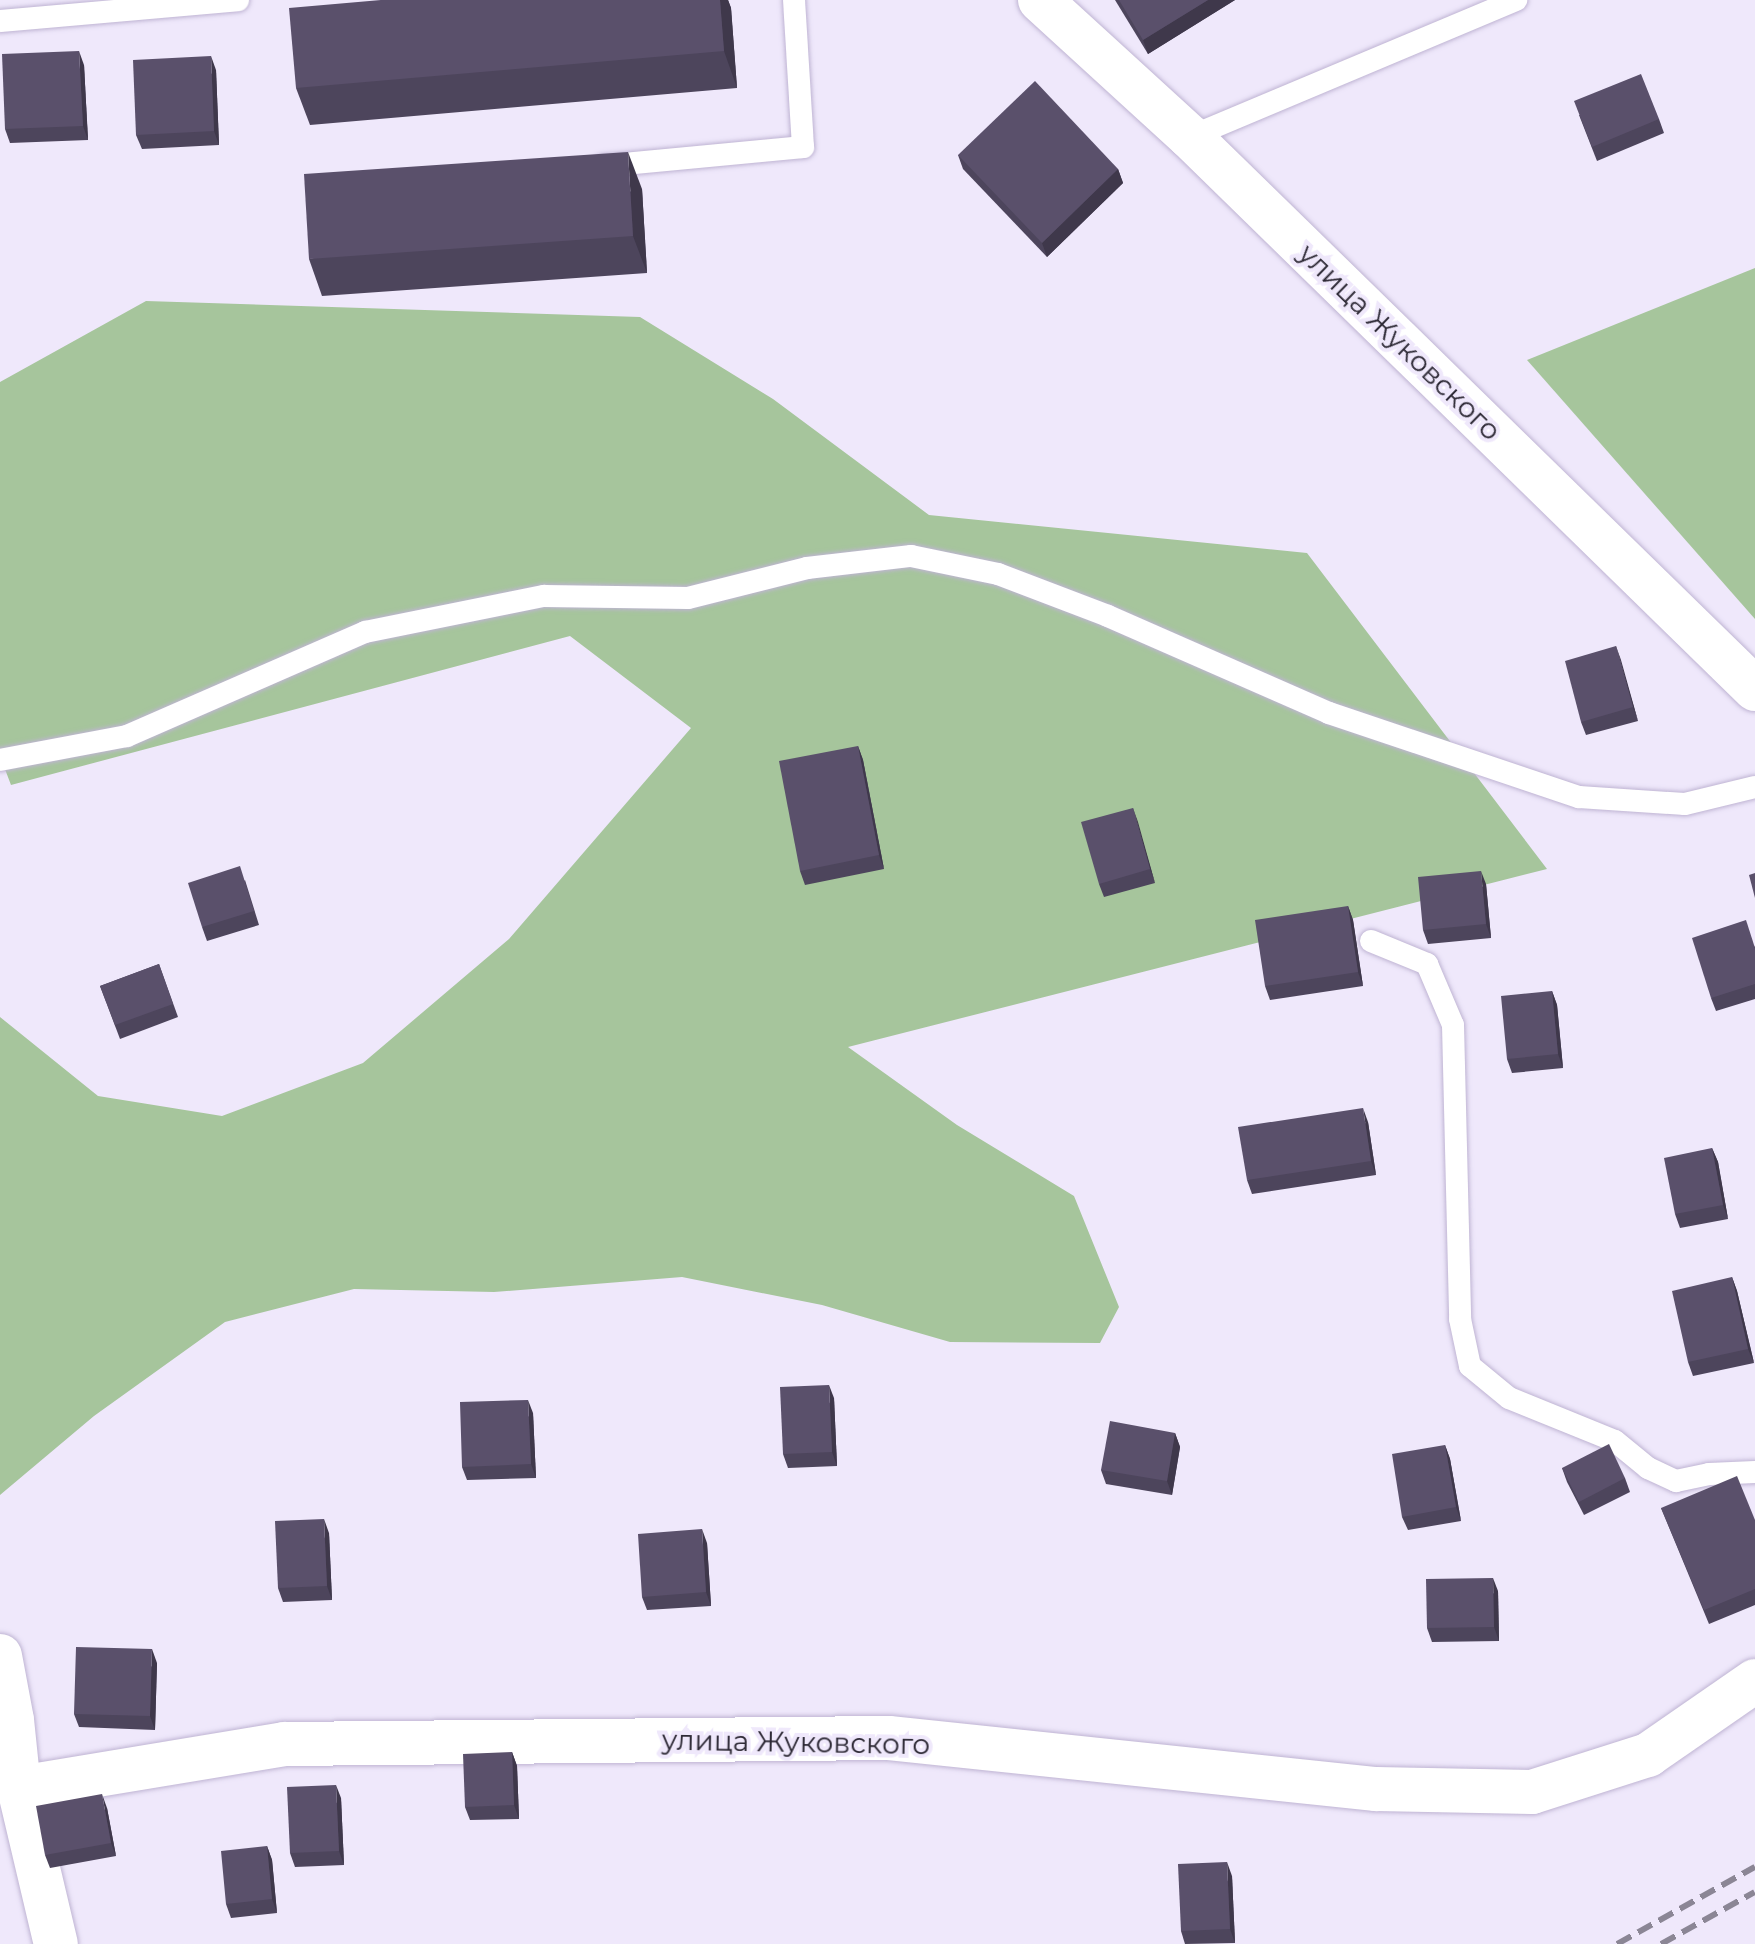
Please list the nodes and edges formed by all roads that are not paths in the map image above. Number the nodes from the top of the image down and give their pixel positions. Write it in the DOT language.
graph roads {
  1 [pos="238,0"];
  2 [pos="794,0"];
  3 [pos="1040,0"];
  4 [pos="1516,0"];
  5 [pos="0,21"];
  6 [pos="1190,137"];
  7 [pos="585,167"];
  8 [pos="1755,689"];
  9 [pos="0,760"];
  10 [pos="1755,787"];
  11 [pos="1371,941"];
  12 [pos="1755,1472"];
  13 [pos="0,1656"];
  14 [pos="1755,1681"];
  15 [pos="19,1788"];
  16 [pos="56,1944"];
  1 -- 5 [label="lane"];
  2 -- 7 [label="lane"];
  3 -- 6 [label="street, улица Жуковского"];
  4 -- 6 [label="lane"];
  6 -- 8 [label="street, улица Жуковского"];
  9 -- 10 [label="lane"];
  11 -- 12 [label="lane"];
  13 -- 15 [label="street"];
  14 -- 15 [label="street, улица Жуковского"];
  15 -- 16 [label="street"];
}
